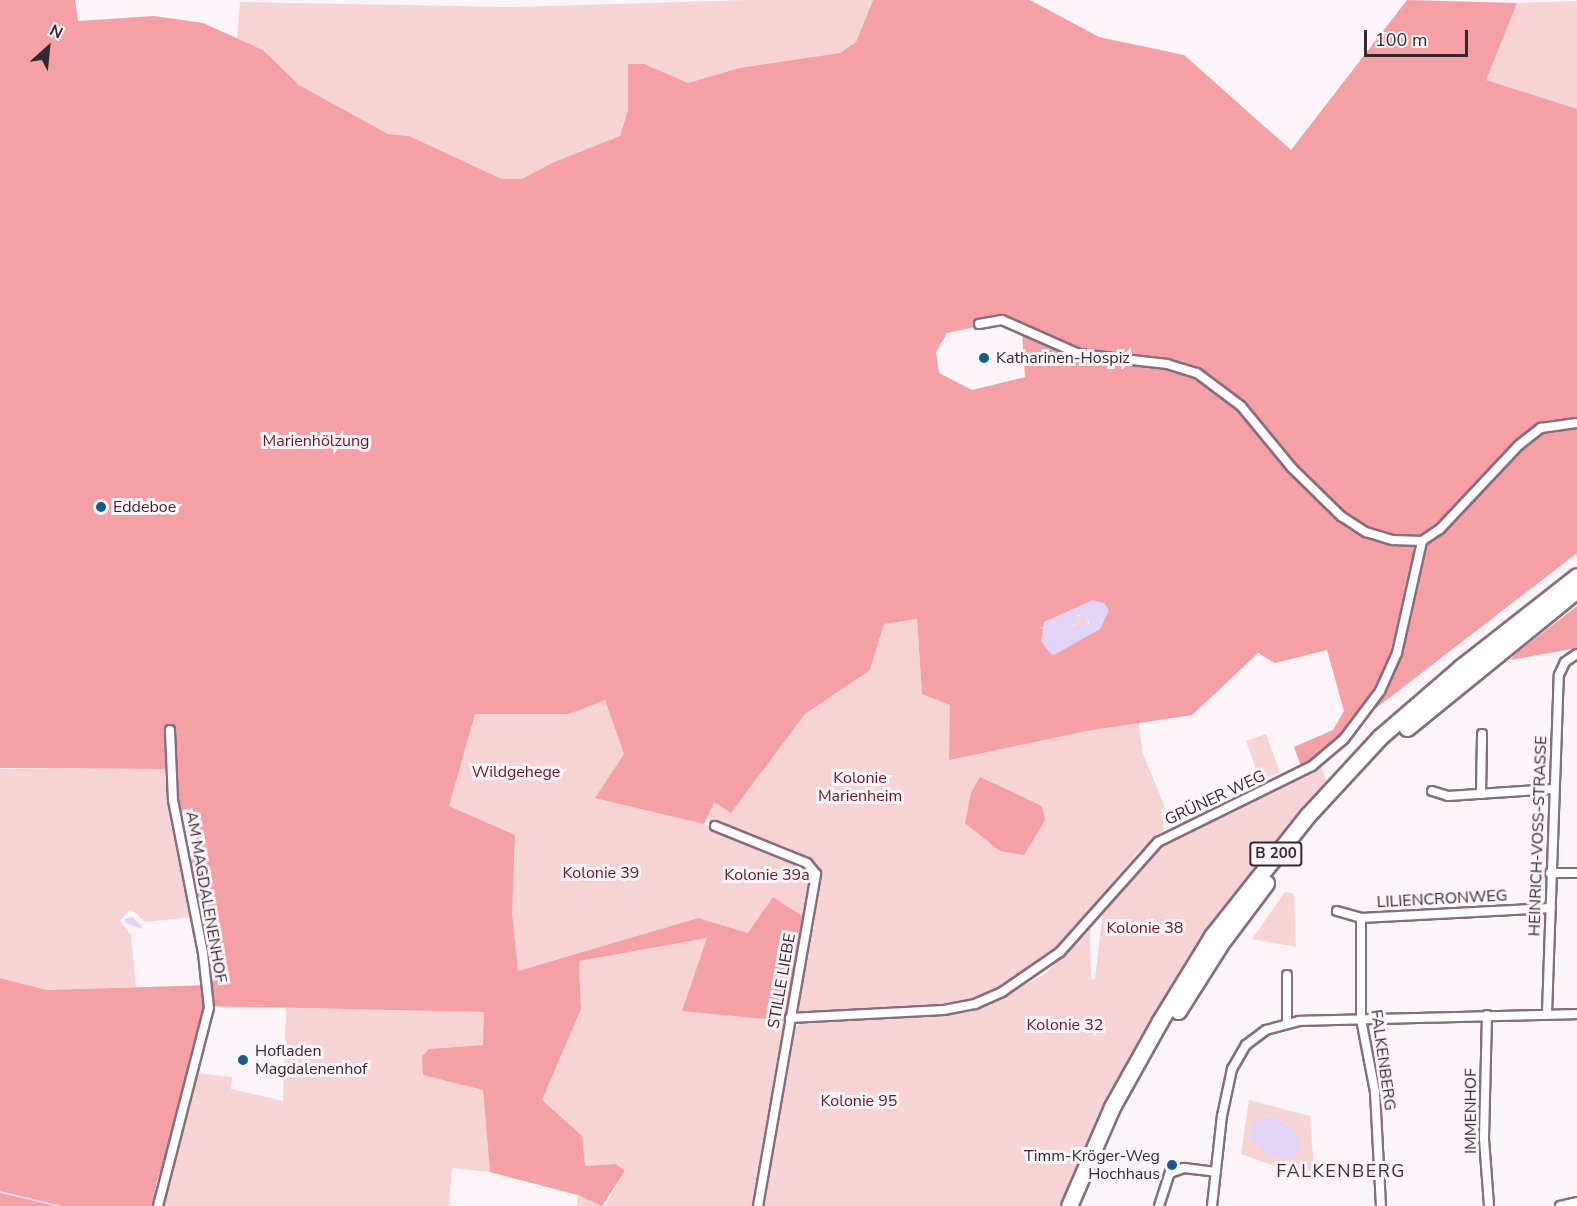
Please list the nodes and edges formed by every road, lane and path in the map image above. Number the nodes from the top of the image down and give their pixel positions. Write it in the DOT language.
graph roads {
  1 [pos="979,324"];
  2 [pos="1577,423"];
  3 [pos="1422,541"];
  4 [pos="1577,576"];
  5 [pos="1577,590"];
  6 [pos="1577,654"];
  7 [pos="170,730"];
  8 [pos="1482,734"];
  9 [pos="1553,789"];
  10 [pos="1432,791"];
  11 [pos="1481,794"];
  12 [pos="715,826"];
  13 [pos="1551,873"];
  14 [pos="1577,873"];
  15 [pos="1551,908"];
  16 [pos="1337,911"];
  17 [pos="1361,918"];
  18 [pos="1287,975"];
  19 [pos="1547,1013"];
  20 [pos="1577,1014"];
  21 [pos="1487,1015"];
  22 [pos="790,1018"];
  23 [pos="1361,1019"];
  24 [pos="1287,1022"];
  25 [pos="1216,1172"];
  26 [pos="1577,1202"];
  27 [pos="158,1206"];
  28 [pos="758,1206"];
  29 [pos="1069,1206"];
  30 [pos="1079,1206"];
  31 [pos="1159,1206"];
  32 [pos="1212,1206"];
  33 [pos="1381,1206"];
  34 [pos="1489,1206"];
  35 [pos="1560,1206"];
  1 -- 3 [label="street"];
  2 -- 3 [label="street"];
  3 -- 22 [label="street, GRÜNER WEG"];
  4 -- 29 [label="highway, B 200"];
  5 -- 30 [label="highway, B 200"];
  6 -- 9 [label="street, HEINRICH-VOSS-STRASSE"];
  7 -- 27 [label="street, AM MAGDALENENHOF"];
  8 -- 11 [label="street"];
  9 -- 11 [label="street"];
  9 -- 13 [label="street, HEINRICH-VOSS-STRASSE"];
  10 -- 11 [label="street"];
  12 -- 22 [label="street, STILLE LIEBE"];
  13 -- 14 [label="street"];
  13 -- 15 [label="street, HEINRICH-VOSS-STRASSE"];
  15 -- 17 [label="street, LILIENCRONWEG"];
  15 -- 19 [label="street, HEINRICH-VOSS-STRASSE"];
  16 -- 17 [label="street, LILIENCRONWEG"];
  17 -- 23 [label="street, FALKENBERG"];
  18 -- 24 [label="street"];
  19 -- 20 [label="street"];
  19 -- 21 [label="street"];
  21 -- 23 [label="street"];
  21 -- 34 [label="street, IMMENHOF"];
  22 -- 28 [label="street, STILLE LIEBE"];
  23 -- 24 [label="street"];
  23 -- 33 [label="street, FALKENBERG"];
  24 -- 25 [label="street"];
  25 -- 31 [label="street"];
  25 -- 32 [label="street"];
  26 -- 35 [label="street"];
}
